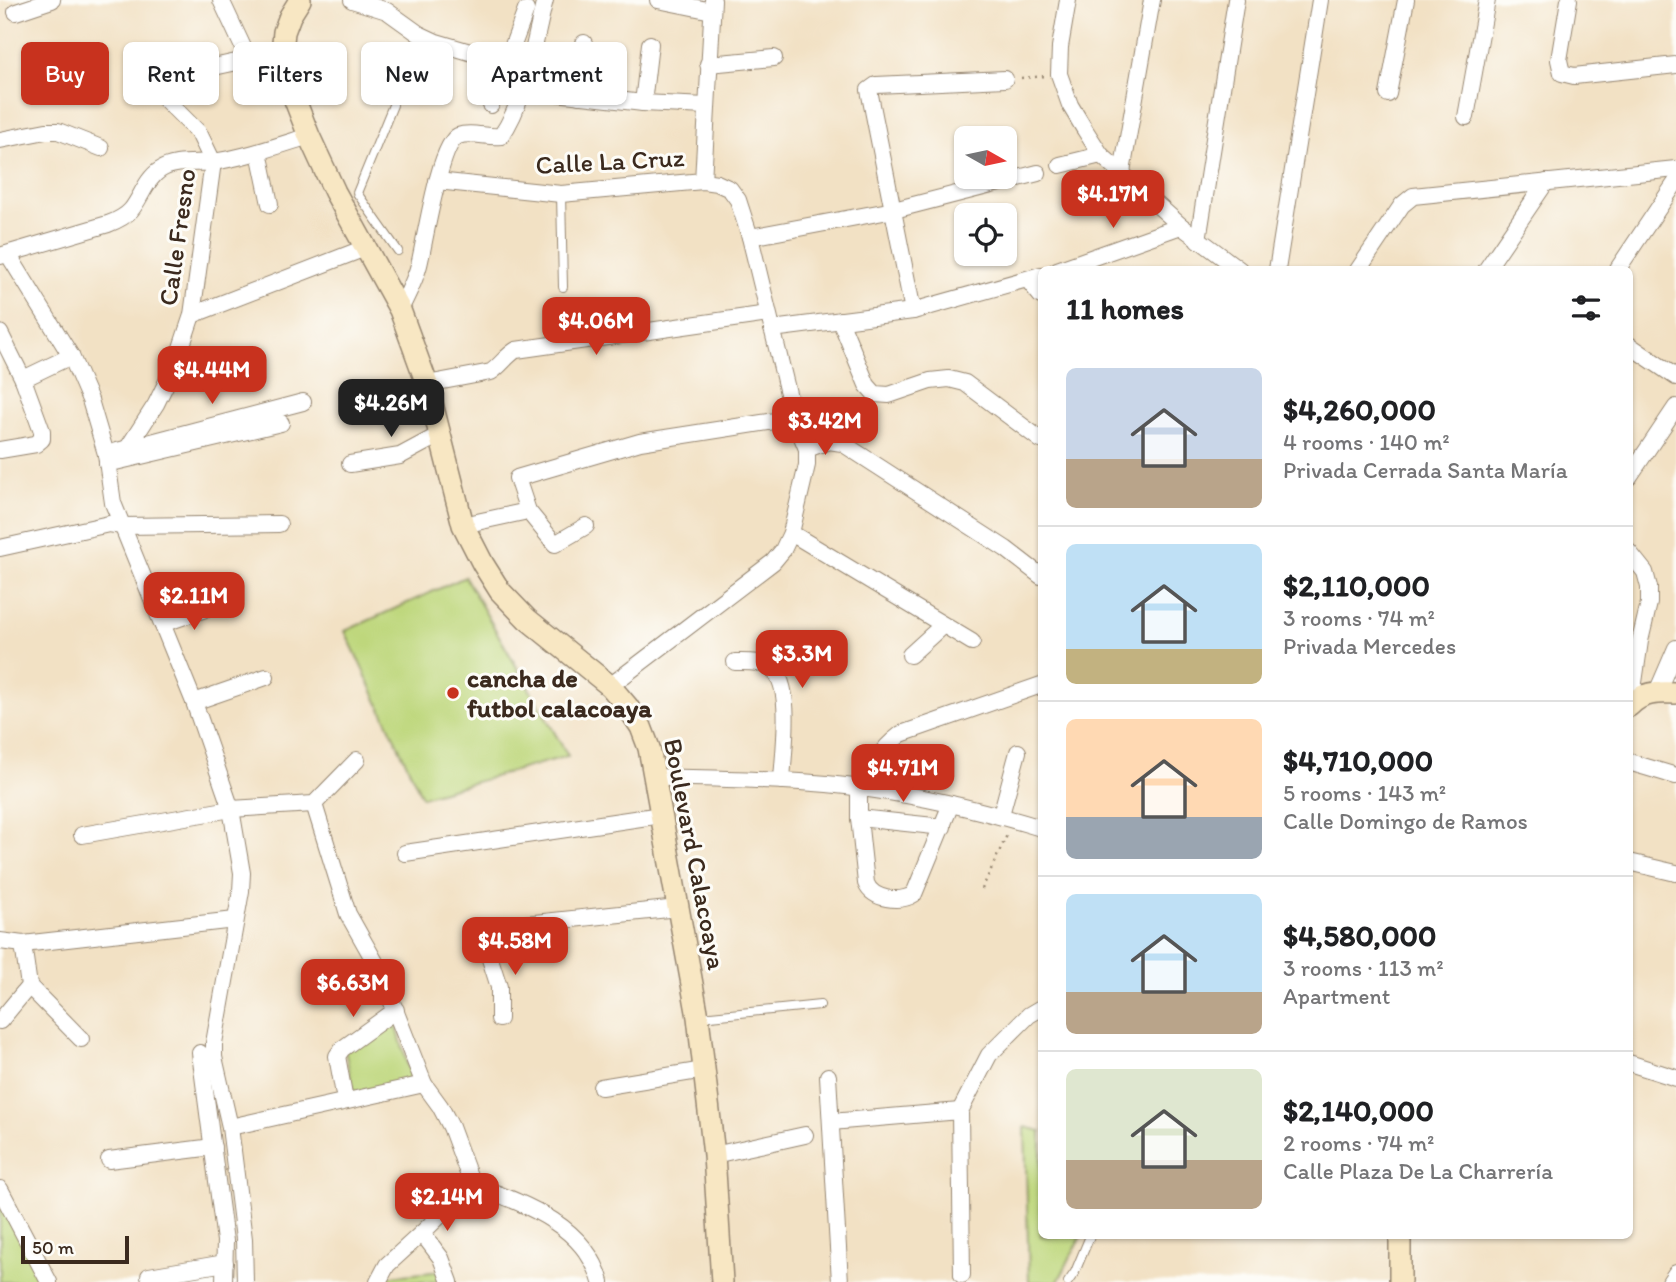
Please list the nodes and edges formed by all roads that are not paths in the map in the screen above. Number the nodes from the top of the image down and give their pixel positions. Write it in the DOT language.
graph roads {
  1 [pos="221,0"];
  2 [pos="300,0"];
  3 [pos="352,0"];
  4 [pos="545,0"];
  5 [pos="658,0"];
  6 [pos="1068,0"];
  7 [pos="1152,0"];
  8 [pos="1236,0"];
  9 [pos="1320,0"];
  10 [pos="1406,0"];
  11 [pos="1487,0"];
  12 [pos="1569,0"];
  13 [pos="43,1"];
  14 [pos="712,6"];
  15 [pos="526,10"];
  16 [pos="16,12"];
  17 [pos="241,42"];
  18 [pos="283,42"];
  19 [pos="515,42"];
  20 [pos="534,42"];
  21 [pos="650,44"];
  22 [pos="467,51"];
  23 [pos="774,58"];
  24 [pos="233,62"];
  25 [pos="708,64"];
  26 [pos="1676,65"];
  27 [pos="1005,79"];
  28 [pos="1388,94"];
  29 [pos="627,101"];
  30 [pos="643,103"];
  31 [pos="297,105"];
  32 [pos="516,105"];
  33 [pos="393,106"];
  34 [pos="706,106"];
  35 [pos="1466,117"];
  36 [pos="309,136"];
  37 [pos="0,140"];
  38 [pos="101,148"];
  39 [pos="259,152"];
  40 [pos="1101,155"];
  41 [pos="213,162"];
  42 [pos="1060,165"];
  43 [pos="1676,169"];
  44 [pos="1122,172"];
  45 [pos="1038,173"];
  46 [pos="437,181"];
  47 [pos="703,181"];
  48 [pos="1546,182"];
  49 [pos="1676,182"];
  50 [pos="335,192"];
  51 [pos="357,193"];
  52 [pos="561,194"];
  53 [pos="270,204"];
  54 [pos="894,210"];
  55 [pos="1181,226"];
  56 [pos="750,237"];
  57 [pos="1198,240"];
  58 [pos="365,248"];
  59 [pos="398,251"];
  60 [pos="4,255"];
  61 [pos="1068,266"];
  62 [pos="1234,266"];
  63 [pos="1279,266"];
  64 [pos="1361,266"];
  65 [pos="1489,266"];
  66 [pos="1620,266"];
  67 [pos="1035,277"];
  68 [pos="562,287"];
  69 [pos="400,310"];
  70 [pos="913,311"];
  71 [pos="192,316"];
  72 [pos="839,320"];
  73 [pos="770,321"];
  74 [pos="0,333"];
  75 [pos="1633,348"];
  76 [pos="71,356"];
  77 [pos="1676,377"];
  78 [pos="23,379"];
  79 [pos="427,383"];
  80 [pos="303,402"];
  81 [pos="1676,407"];
  82 [pos="794,418"];
  83 [pos="281,423"];
  84 [pos="439,435"];
  85 [pos="1038,437"];
  86 [pos="129,446"];
  87 [pos="807,449"];
  88 [pos="0,450"];
  89 [pos="106,459"];
  90 [pos="350,464"];
  91 [pos="1633,471"];
  92 [pos="528,512"];
  93 [pos="279,524"];
  94 [pos="463,525"];
  95 [pos="122,526"];
  96 [pos="586,526"];
  97 [pos="791,533"];
  98 [pos="0,548"];
  99 [pos="1633,557"];
  100 [pos="1038,574"];
  101 [pos="214,606"];
  102 [pos="162,624"];
  103 [pos="943,625"];
  104 [pos="1634,639"];
  105 [pos="972,642"];
  106 [pos="1676,648"];
  107 [pos="910,655"];
  108 [pos="735,662"];
  109 [pos="266,677"];
  110 [pos="610,686"];
  111 [pos="1038,686"];
  112 [pos="1667,692"];
  113 [pos="194,702"];
  114 [pos="1633,702"];
  115 [pos="1018,752"];
  116 [pos="357,760"];
  117 [pos="1633,763"];
  118 [pos="1676,776"];
  119 [pos="655,777"];
  120 [pos="782,781"];
  121 [pos="865,788"];
  122 [pos="314,804"];
  123 [pos="951,804"];
  124 [pos="231,809"];
  125 [pos="661,815"];
  126 [pos="859,818"];
  127 [pos="1008,818"];
  128 [pos="943,827"];
  129 [pos="1038,827"];
  130 [pos="82,835"];
  131 [pos="405,853"];
  132 [pos="1633,863"];
  133 [pos="1676,873"];
  134 [pos="678,908"];
  135 [pos="235,920"];
  136 [pos="0,942"];
  137 [pos="23,944"];
  138 [pos="29,986"];
  139 [pos="820,1005"];
  140 [pos="397,1010"];
  141 [pos="1038,1010"];
  142 [pos="698,1017"];
  143 [pos="499,1019"];
  144 [pos="0,1021"];
  145 [pos="81,1039"];
  146 [pos="200,1053"];
  147 [pos="1633,1064"];
  148 [pos="704,1070"];
  149 [pos="828,1076"];
  150 [pos="1676,1078"];
  151 [pos="424,1084"];
  152 [pos="601,1087"];
  153 [pos="345,1100"];
  154 [pos="960,1111"];
  155 [pos="831,1122"];
  156 [pos="230,1127"];
  157 [pos="805,1135"];
  158 [pos="213,1147"];
  159 [pos="715,1155"];
  160 [pos="109,1160"];
  161 [pos="472,1184"];
  162 [pos="0,1189"];
  163 [pos="422,1233"];
  164 [pos="1089,1239"];
  165 [pos="1400,1239"];
  166 [pos="225,1263"];
  167 [pos="1676,1273"];
  168 [pos="962,1275"];
  169 [pos="149,1276"];
  170 [pos="1396,1281"];
  171 [pos="49,1282"];
  172 [pos="224,1282"];
  173 [pos="245,1282"];
  174 [pos="378,1282"];
  175 [pos="450,1282"];
  176 [pos="601,1282"];
  177 [pos="722,1282"];
  178 [pos="840,1282"];
  179 [pos="1068,1282"];
  180 [pos="1670,1282"];
  1 -- 17 [label="street"];
  2 -- 18 [label="street, Boulevard Calacoaya"];
  3 -- 22 [label="street"];
  4 -- 20 [label="street"];
  5 -- 14 [label="street"];
  6 -- 40 [label="street"];
  7 -- 44 [label="street"];
  8 -- 57 [label="street"];
  9 -- 63 [label="street"];
  10 -- 28 [label="street"];
  11 -- 35 [label="street"];
  12 -- 26 [label="street"];
  13 -- 16 [label="street"];
  14 -- 25 [label="street"];
  15 -- 19 [label="street"];
  21 -- 30 [label="street"];
  23 -- 25 [label="street"];
  24 -- 41 [label="street, Calle Fresno"];
  25 -- 34 [label="street"];
  27 -- 54 [label="street"];
  29 -- 30 [label="street"];
  30 -- 34 [label="street"];
  31 -- 36 [label="street, Boulevard Calacoaya"];
  32 -- 46 [label="street"];
  33 -- 51 [label="lane"];
  34 -- 47 [label="street"];
  36 -- 39 [label="street"];
  36 -- 50 [label="street, Boulevard Calacoaya"];
  37 -- 38 [label="street"];
  39 -- 41 [label="street"];
  39 -- 53 [label="street"];
  40 -- 42 [label="street"];
  40 -- 44 [label="street"];
  41 -- 60 [label="street"];
  41 -- 71 [label="street, Calle Fresno"];
  43 -- 48 [label="street"];
  44 -- 55 [label="street"];
  45 -- 54 [label="street"];
  46 -- 52 [label="street, Calle La Cruz"];
  46 -- 69 [label="street"];
  47 -- 52 [label="street, Calle La Cruz"];
  47 -- 56 [label="street"];
  48 -- 64 [label="street"];
  48 -- 65 [label="street"];
  49 -- 66 [label="street"];
  50 -- 51 [label="lane"];
  50 -- 58 [label="street, Boulevard Calacoaya"];
  51 -- 59 [label="lane"];
  52 -- 68 [label="lane"];
  54 -- 56 [label="street"];
  54 -- 70 [label="street"];
  55 -- 57 [label="street"];
  55 -- 61 [label="street"];
  56 -- 73 [label="street"];
  57 -- 62 [label="street"];
  58 -- 69 [label="street, Boulevard Calacoaya"];
  58 -- 71 [label="street"];
  60 -- 76 [label="street"];
  67 -- 70 [label="street"];
  69 -- 79 [label="street, Boulevard Calacoaya"];
  70 -- 72 [label="street"];
  71 -- 86 [label="street, Calle Fresno"];
  72 -- 73 [label="street"];
  72 -- 85 [label="street"];
  73 -- 79 [label="street"];
  73 -- 82 [label="street"];
  74 -- 78 [label="street"];
  75 -- 77 [label="street"];
  76 -- 78 [label="street"];
  76 -- 89 [label="street"];
  78 -- 88 [label="street"];
  79 -- 84 [label="street, Boulevard Calacoaya"];
  80 -- 86 [label="street"];
  81 -- 91 [label="street"];
  82 -- 87 [label="street"];
  82 -- 92 [label="street"];
  83 -- 89 [label="street"];
  84 -- 90 [label="street"];
  84 -- 94 [label="street, Boulevard Calacoaya"];
  86 -- 89 [label="street"];
  87 -- 97 [label="street"];
  87 -- 100 [label="street"];
  89 -- 95 [label="street"];
  92 -- 94 [label="street"];
  92 -- 96 [label="street"];
  93 -- 95 [label="street"];
  94 -- 110 [label="street, Boulevard Calacoaya"];
  95 -- 98 [label="street"];
  95 -- 102 [label="street"];
  97 -- 103 [label="street"];
  97 -- 110 [label="street"];
  99 -- 104 [label="street"];
  101 -- 102 [label="street"];
  102 -- 113 [label="street"];
  103 -- 105 [label="street"];
  103 -- 107 [label="street"];
  106 -- 112 [label="street"];
  108 -- 120 [label="street"];
  109 -- 113 [label="street"];
  110 -- 119 [label="street, Boulevard Calacoaya"];
  111 -- 121 [label="street"];
  112 -- 114 [label="street"];
  113 -- 124 [label="street"];
  115 -- 127 [label="street"];
  116 -- 122 [label="street"];
  117 -- 118 [label="street"];
  119 -- 120 [label="street"];
  119 -- 125 [label="street, Boulevard Calacoaya"];
  120 -- 121 [label="street"];
  121 -- 123 [label="street"];
  121 -- 126 [label="street"];
  122 -- 124 [label="street"];
  122 -- 140 [label="street"];
  123 -- 127 [label="street"];
  123 -- 128 [label="street"];
  124 -- 130 [label="street"];
  124 -- 135 [label="street"];
  125 -- 131 [label="street"];
  125 -- 134 [label="street, Boulevard Calacoaya"];
  126 -- 128 [label="street"];
  126 -- 128 [label="street"];
  127 -- 129 [label="street"];
  132 -- 133 [label="street"];
  134 -- 142 [label="street, Boulevard Calacoaya"];
  134 -- 143 [label="street"];
  135 -- 137 [label="street"];
  135 -- 156 [label="street"];
  136 -- 137 [label="street"];
  137 -- 138 [label="street"];
  138 -- 144 [label="street"];
  138 -- 145 [label="street"];
  139 -- 142 [label="lane"];
  140 -- 151 [label="street"];
  140 -- 153 [label="street"];
  141 -- 154 [label="street"];
  142 -- 148 [label="street, Boulevard Calacoaya"];
  146 -- 158 [label="street"];
  147 -- 150 [label="street"];
  148 -- 152 [label="street"];
  148 -- 159 [label="street, Boulevard Calacoaya"];
  149 -- 155 [label="street"];
  151 -- 153 [label="street"];
  151 -- 161 [label="street"];
  153 -- 156 [label="street"];
  154 -- 155 [label="street"];
  154 -- 168 [label="street"];
  155 -- 178 [label="street"];
  156 -- 173 [label="street"];
  157 -- 159 [label="street"];
  158 -- 160 [label="street"];
  158 -- 166 [label="street"];
  159 -- 177 [label="street, Boulevard Calacoaya"];
  161 -- 163 [label="street"];
  161 -- 176 [label="street"];
  162 -- 171 [label="street"];
  163 -- 174 [label="street"];
  163 -- 175 [label="street"];
  164 -- 179 [label="lane"];
  165 -- 170 [label="street"];
  166 -- 169 [label="street"];
  166 -- 172 [label="street"];
  167 -- 180 [label="street"];
}
